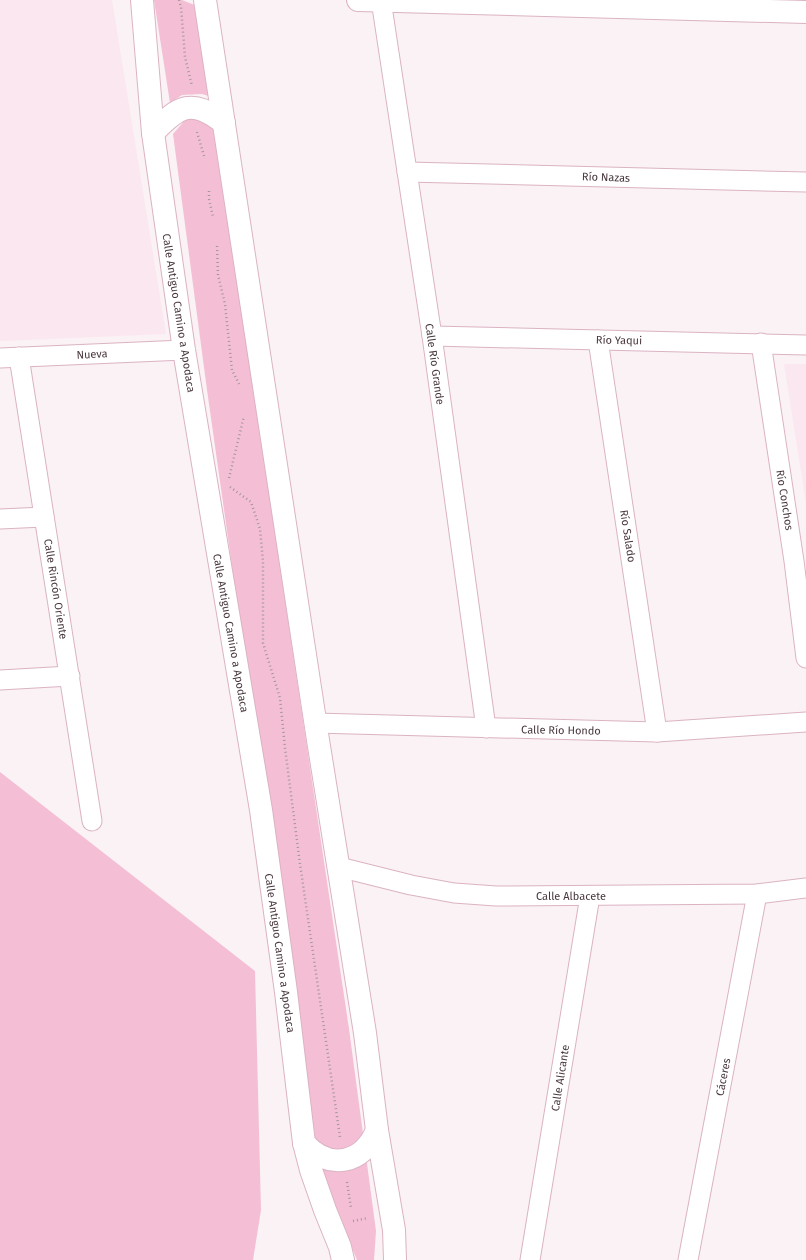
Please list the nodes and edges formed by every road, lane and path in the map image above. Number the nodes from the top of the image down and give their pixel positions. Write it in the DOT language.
graph roads {
  1 [pos="142,0"];
  2 [pos="179,0"];
  3 [pos="205,0"];
  4 [pos="358,0"];
  5 [pos="381,0"];
  6 [pos="806,12"];
  7 [pos="196,107"];
  8 [pos="224,123"];
  9 [pos="153,133"];
  10 [pos="206,162"];
  11 [pos="407,172"];
  12 [pos="806,182"];
  13 [pos="209,191"];
  14 [pos="214,221"];
  15 [pos="217,244"];
  16 [pos="432,336"];
  17 [pos="598,340"];
  18 [pos="761,343"];
  19 [pos="806,345"];
  20 [pos="184,350"];
  21 [pos="19,357"];
  22 [pos="0,358"];
  23 [pos="241,389"];
  24 [pos="246,409"];
  25 [pos="44,517"];
  26 [pos="0,519"];
  27 [pos="800,560"];
  28 [pos="806,658"];
  29 [pos="70,676"];
  30 [pos="0,680"];
  31 [pos="806,722"];
  32 [pos="315,723"];
  33 [pos="486,728"];
  34 [pos="657,732"];
  35 [pos="92,821"];
  36 [pos="339,867"];
  37 [pos="806,888"];
  38 [pos="757,894"];
  39 [pos="590,896"];
  40 [pos="377,1130"];
  41 [pos="304,1143"];
  42 [pos="344,1160"];
  43 [pos="352,1213"];
  44 [pos="374,1217"];
  45 [pos="353,1221"];
  46 [pos="344,1260"];
  47 [pos="395,1260"];
  48 [pos="530,1260"];
  49 [pos="688,1260"];
  1 -- 9 [label="street, Calle Antiguo Camino a Apodaca"];
  2 -- 7 [label="path"];
  3 -- 8 [label="street"];
  4 -- 5 [label="street"];
  5 -- 6 [label="street"];
  5 -- 11 [label="street, Calle Río Grande"];
  7 -- 8 [label="street"];
  7 -- 9 [label="street"];
  7 -- 10 [label="path"];
  8 -- 32 [label="street"];
  9 -- 20 [label="street, Calle Antiguo Camino a Apodaca"];
  11 -- 12 [label="street, Río Nazas"];
  11 -- 16 [label="street, Calle Río Grande"];
  13 -- 14 [label="path"];
  15 -- 23 [label="path"];
  16 -- 17 [label="street, Río Yaqui"];
  16 -- 33 [label="street, Calle Río Grande"];
  17 -- 18 [label="street, Río Yaqui"];
  17 -- 34 [label="street, Río Salado"];
  18 -- 19 [label="street, Río Yaqui"];
  18 -- 27 [label="street, Río Conchos"];
  20 -- 21 [label="street, Nueva"];
  20 -- 41 [label="street, Calle Antiguo Camino a Apodaca"];
  21 -- 22 [label="street, Nueva"];
  21 -- 25 [label="street, Calle Rincón Oriente"];
  24 -- 42 [label="path"];
  25 -- 26 [label="street"];
  25 -- 29 [label="street, Calle Rincón Oriente"];
  27 -- 28 [label="street, Río Conchos"];
  29 -- 30 [label="street"];
  29 -- 35 [label="street, Calle Rincón Oriente"];
  31 -- 34 [label="street, Calle Río Hondo"];
  32 -- 33 [label="street, Calle Río Hondo"];
  32 -- 36 [label="street"];
  33 -- 34 [label="street, Calle Río Hondo"];
  36 -- 39 [label="street, Calle Albacete"];
  36 -- 40 [label="street"];
  37 -- 38 [label="street, Calle Albacete"];
  38 -- 39 [label="street, Calle Albacete"];
  38 -- 49 [label="street, Cáceres"];
  39 -- 48 [label="street, Calle Alicante"];
  40 -- 42 [label="street"];
  40 -- 47 [label="street"];
  41 -- 42 [label="street"];
  41 -- 46 [label="street, Calle Antiguo Camino a Apodaca"];
  42 -- 43 [label="path"];
  44 -- 45 [label="path"];
}
